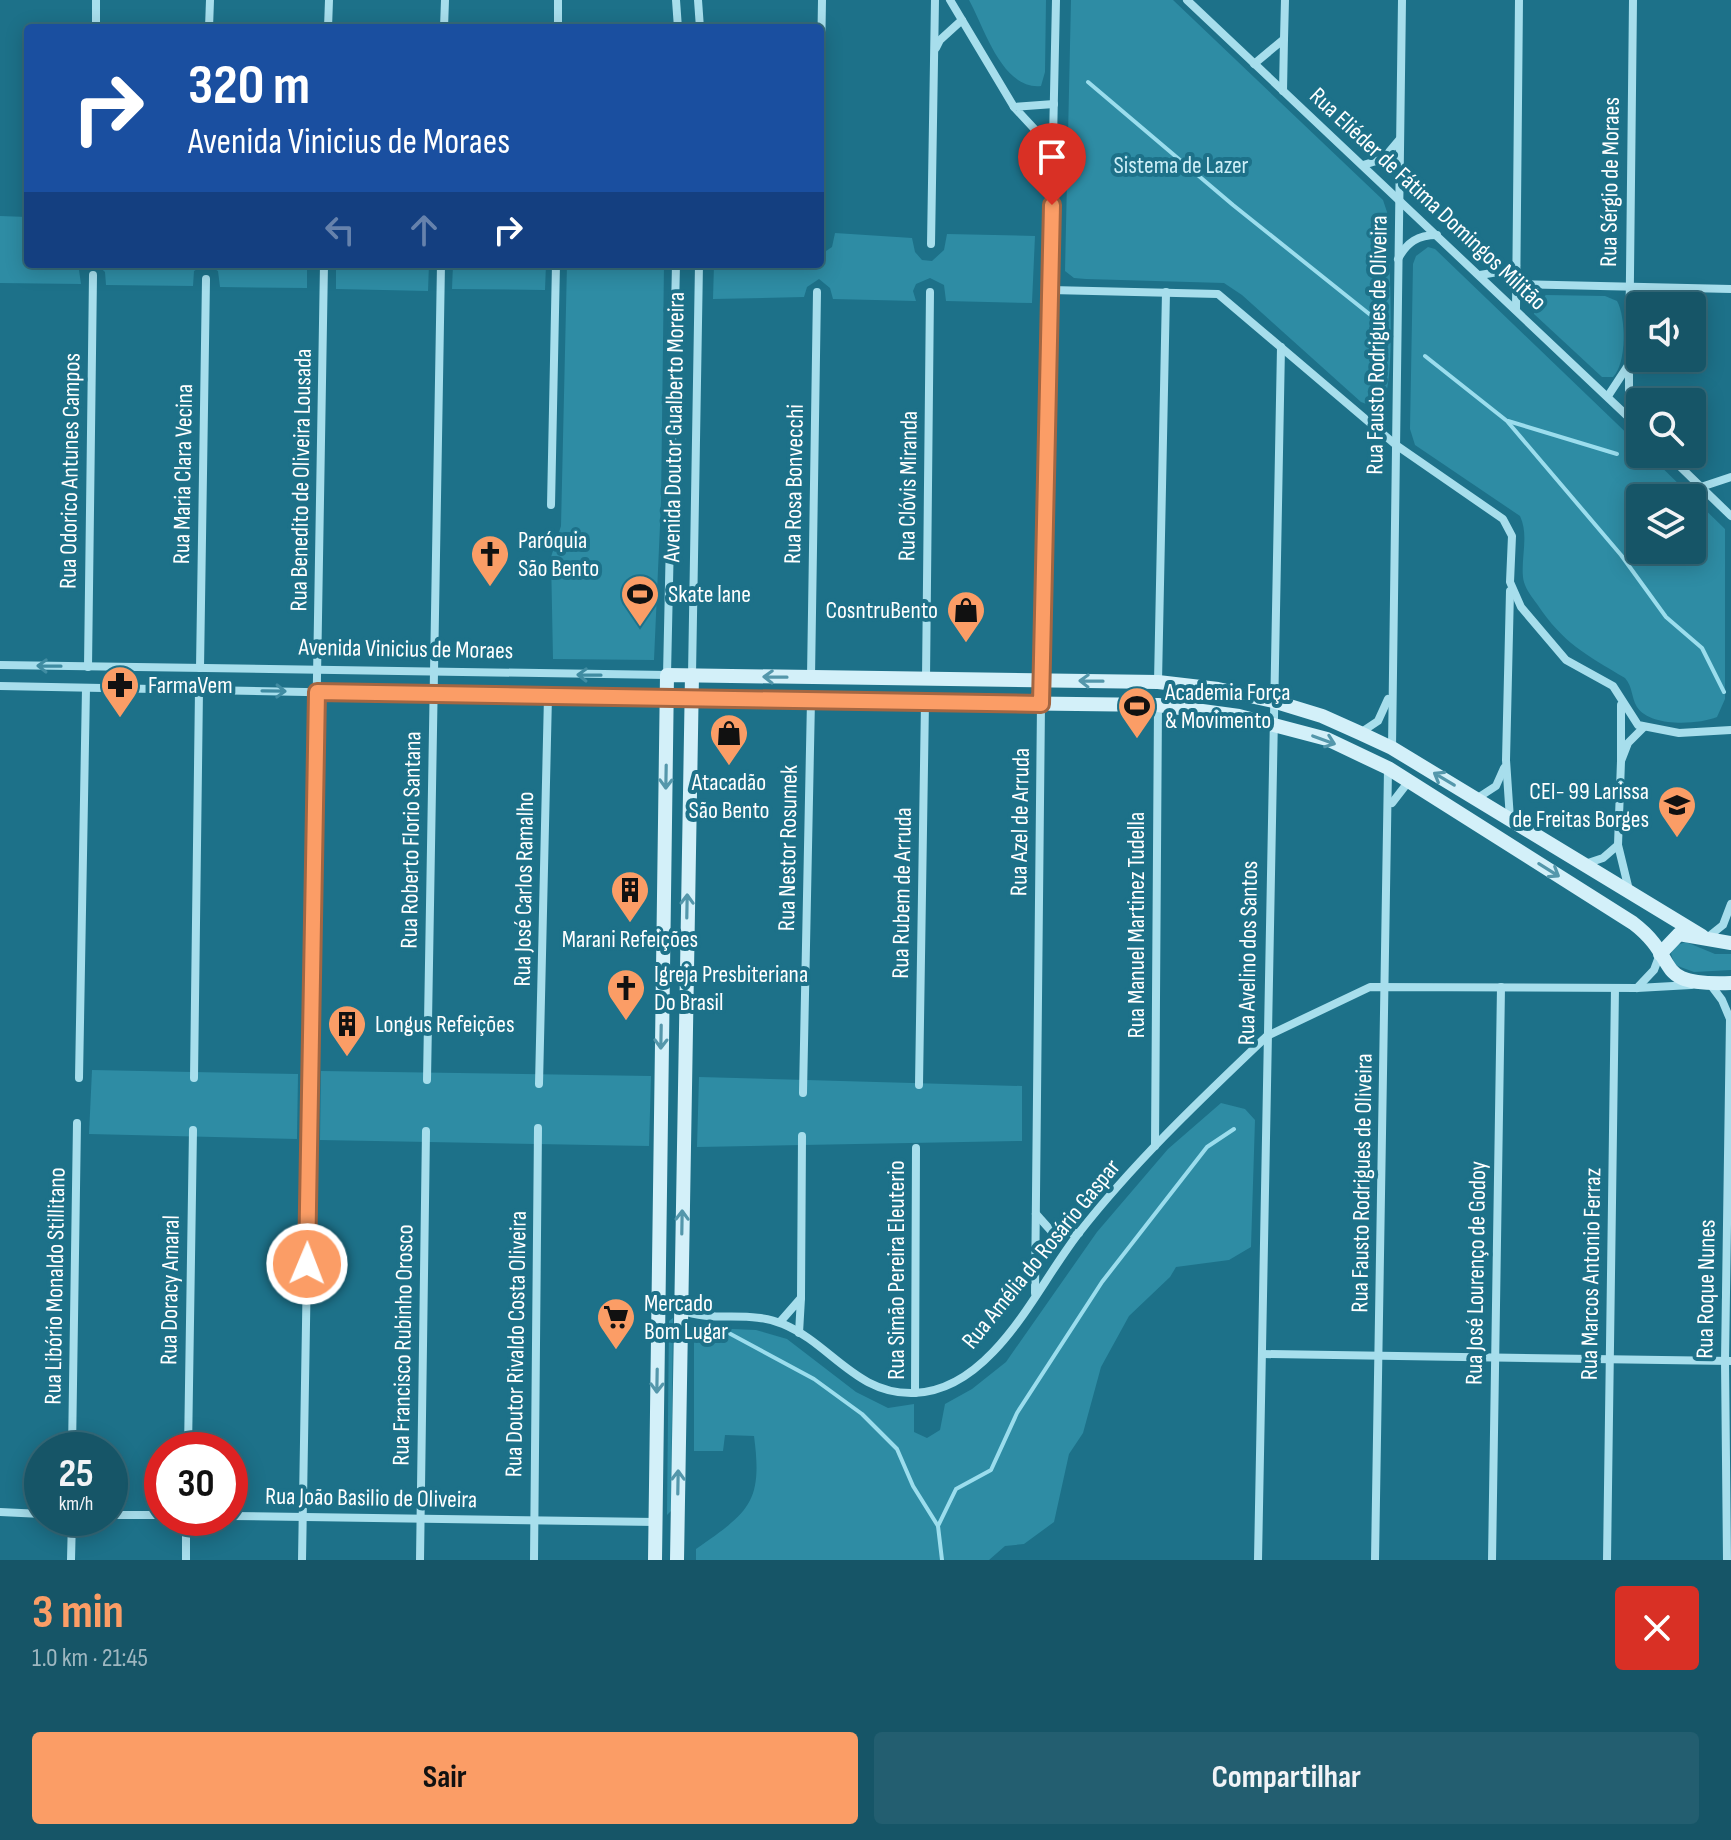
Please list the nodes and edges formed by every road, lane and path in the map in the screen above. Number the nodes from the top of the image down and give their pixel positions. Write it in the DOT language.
graph roads {
  1 [pos="96,0"];
  2 [pos="210,0"];
  3 [pos="329,0"];
  4 [pos="445,0"];
  5 [pos="558,0"];
  6 [pos="676,0"];
  7 [pos="698,0"];
  8 [pos="822,0"];
  9 [pos="935,0"];
  10 [pos="1056,0"];
  11 [pos="1187,0"];
  12 [pos="1285,0"];
  13 [pos="1402,0"];
  14 [pos="1519,0"];
  15 [pos="1633,0"];
  16 [pos="953,4"];
  17 [pos="935,19"];
  18 [pos="962,20"];
  19 [pos="96,24"];
  20 [pos="209,24"];
  21 [pos="328,24"];
  22 [pos="444,24"];
  23 [pos="558,24"];
  24 [pos="678,24"];
  25 [pos="700,24"];
  26 [pos="822,24"];
  27 [pos="1284,39"];
  28 [pos="934,53"];
  29 [pos="1254,64"];
  30 [pos="1283,91"];
  31 [pos="1054,104"];
  32 [pos="1014,107"];
  33 [pos="1400,139"];
  34 [pos="1053,149"];
  35 [pos="1363,165"];
  36 [pos="1399,199"];
  37 [pos="1437,235"];
  38 [pos="931,244"];
  39 [pos="1398,259"];
  40 [pos="1516,265"];
  41 [pos="324,268"];
  42 [pos="441,268"];
  43 [pos="556,268"];
  44 [pos="676,268"];
  45 [pos="699,268"];
  46 [pos="93,275"];
  47 [pos="1480,275"];
  48 [pos="206,279"];
  49 [pos="1517,284"];
  50 [pos="1629,288"];
  51 [pos="1731,289"];
  52 [pos="1051,290"];
  53 [pos="817,292"];
  54 [pos="930,292"];
  55 [pos="1166,292"];
  56 [pos="1629,292"];
  57 [pos="1516,309"];
  58 [pos="1281,347"];
  59 [pos="1626,369"];
  60 [pos="1608,396"];
  61 [pos="1626,414"];
  62 [pos="1396,445"];
  63 [pos="1681,468"];
  64 [pos="1731,477"];
  65 [pos="1698,484"];
  66 [pos="1706,485"];
  67 [pos="1706,492"];
  68 [pos="551,505"];
  69 [pos="1731,516"];
  70 [pos="1510,582"];
  71 [pos="0,665"];
  72 [pos="88,667"];
  73 [pos="200,668"];
  74 [pos="318,670"];
  75 [pos="435,671"];
  76 [pos="667,675"];
  77 [pos="692,675"];
  78 [pos="811,677"];
  79 [pos="926,680"];
  80 [pos="1042,681"];
  81 [pos="1158,682"];
  82 [pos="0,686"];
  83 [pos="86,688"];
  84 [pos="199,690"];
  85 [pos="1391,691"];
  86 [pos="317,692"];
  87 [pos="434,694"];
  88 [pos="548,696"];
  89 [pos="667,699"];
  90 [pos="691,699"];
  91 [pos="811,700"];
  92 [pos="1621,700"];
  93 [pos="1273,701"];
  94 [pos="925,702"];
  95 [pos="1041,704"];
  96 [pos="1158,705"];
  97 [pos="1272,723"];
  98 [pos="1643,728"];
  99 [pos="1731,730"];
  100 [pos="1360,733"];
  101 [pos="1392,748"];
  102 [pos="1506,760"];
  103 [pos="1621,761"];
  104 [pos="1388,768"];
  105 [pos="1409,781"];
  106 [pos="1476,799"];
  107 [pos="1390,808"];
  108 [pos="1510,819"];
  109 [pos="1498,838"];
  110 [pos="1618,845"];
  111 [pos="1585,864"];
  112 [pos="1629,891"];
  113 [pos="1731,904"];
  114 [pos="1705,936"];
  115 [pos="1731,943"];
  116 [pos="1660,954"];
  117 [pos="1731,983"];
  118 [pos="1703,984"];
  119 [pos="1386,986"];
  120 [pos="1501,987"];
  121 [pos="1615,988"];
  122 [pos="1637,988"];
  123 [pos="1730,1017"];
  124 [pos="1267,1036"];
  125 [pos="79,1078"];
  126 [pos="194,1078"];
  127 [pos="427,1080"];
  128 [pos="539,1084"];
  129 [pos="919,1085"];
  130 [pos="803,1093"];
  131 [pos="77,1123"];
  132 [pos="538,1128"];
  133 [pos="193,1130"];
  134 [pos="426,1131"];
  135 [pos="802,1136"];
  136 [pos="1155,1146"];
  137 [pos="916,1148"];
  138 [pos="1035,1213"];
  139 [pos="1079,1233"];
  140 [pos="1035,1293"];
  141 [pos="801,1298"];
  142 [pos="658,1310"];
  143 [pos="681,1310"];
  144 [pos="780,1322"];
  145 [pos="799,1333"];
  146 [pos="1262,1354"];
  147 [pos="1379,1355"];
  148 [pos="1495,1357"];
  149 [pos="1610,1358"];
  150 [pos="1728,1361"];
  151 [pos="915,1393"];
  152 [pos="72,1432"];
  153 [pos="188,1432"];
  154 [pos="0,1512"];
  155 [pos="24,1513"];
  156 [pos="248,1516"];
  157 [pos="303,1517"];
  158 [pos="421,1518"];
  159 [pos="534,1520"];
  160 [pos="656,1522"];
  161 [pos="678,1523"];
  162 [pos="72,1536"];
  163 [pos="186,1536"];
  164 [pos="71,1560"];
  165 [pos="186,1560"];
  166 [pos="302,1560"];
  167 [pos="420,1560"];
  168 [pos="534,1560"];
  169 [pos="655,1560"];
  170 [pos="677,1560"];
  171 [pos="1258,1560"];
  172 [pos="1375,1560"];
  173 [pos="1492,1560"];
  174 [pos="1607,1560"];
  175 [pos="1727,1560"];
  1 -- 19 [label="street"];
  2 -- 20 [label="street"];
  3 -- 21 [label="street"];
  4 -- 22 [label="street"];
  5 -- 23 [label="street"];
  6 -- 24 [label="street"];
  7 -- 25 [label="street"];
  8 -- 26 [label="street"];
  9 -- 17 [label="street"];
  10 -- 31 [label="street, Rua Azel de Arruda"];
  11 -- 29 [label="street, Rua Eliéder de Fátima Domingos Militão"];
  12 -- 27 [label="street"];
  13 -- 33 [label="street, Rua Fausto Rodrigues de Oliveira"];
  14 -- 40 [label="street"];
  15 -- 50 [label="street, Rua Sérgio de Moraes"];
  16 -- 17 [label="street"];
  16 -- 18 [label="street"];
  17 -- 28 [label="street"];
  18 -- 28 [label="street"];
  18 -- 32 [label="street"];
  27 -- 29 [label="street"];
  27 -- 30 [label="street"];
  28 -- 38 [label="street"];
  29 -- 30 [label="street, Rua Eliéder de Fátima Domingos Militão"];
  30 -- 35 [label="street, Rua Eliéder de Fátima Domingos Militão"];
  31 -- 32 [label="street"];
  31 -- 34 [label="street, Rua Azel de Arruda"];
  32 -- 34 [label="street"];
  33 -- 35 [label="street"];
  33 -- 36 [label="street, Rua Fausto Rodrigues de Oliveira"];
  34 -- 52 [label="street, Rua Azel de Arruda"];
  35 -- 36 [label="street, Rua Eliéder de Fátima Domingos Militão"];
  36 -- 37 [label="street, Rua Eliéder de Fátima Domingos Militão"];
  36 -- 39 [label="street, Rua Fausto Rodrigues de Oliveira"];
  37 -- 39 [label="street"];
  37 -- 47 [label="street, Rua Eliéder de Fátima Domingos Militão"];
  39 -- 62 [label="street, Rua Fausto Rodrigues de Oliveira"];
  40 -- 47 [label="street"];
  40 -- 49 [label="street"];
  41 -- 74 [label="street, Rua Benedito de Oliveira Lousada"];
  42 -- 75 [label="street, Rua Roberto Florio Santana"];
  43 -- 68 [label="street"];
  44 -- 76 [label="street, Avenida Doutor Gualberto Moreira"];
  45 -- 77 [label="street, Avenida Doutor Gualberto Moreira"];
  46 -- 72 [label="street, Rua Odorico Antunes Campos"];
  47 -- 57 [label="street, Rua Eliéder de Fátima Domingos Militão"];
  48 -- 73 [label="street, Rua Maria Clara Vecina"];
  49 -- 50 [label="street"];
  49 -- 57 [label="street"];
  50 -- 51 [label="street"];
  50 -- 56 [label="street, Rua Sérgio de Moraes"];
  52 -- 55 [label="street"];
  52 -- 80 [label="street, Rua Azel de Arruda"];
  53 -- 78 [label="street, Rua Rosa Bonvecchi"];
  54 -- 79 [label="street, Rua Clóvis Miranda"];
  55 -- 58 [label="street"];
  55 -- 81 [label="street"];
  57 -- 60 [label="street, Rua Eliéder de Fátima Domingos Militão"];
  58 -- 62 [label="street"];
  58 -- 93 [label="street, Rua Avelino dos Santos"];
  59 -- 60 [label="street"];
  60 -- 61 [label="street, Rua Eliéder de Fátima Domingos Militão"];
  62 -- 70 [label="street"];
  62 -- 85 [label="street, Rua Fausto Rodrigues de Oliveira"];
  63 -- 65 [label="street"];
  64 -- 66 [label="street"];
  67 -- 69 [label="street"];
  70 -- 92 [label="street"];
  70 -- 102 [label="street"];
  72 -- 71 [label="street, Avenida Vinicius de Moraes, one-way"];
  72 -- 73 [label="street, Avenida Vinicius de Moraes"];
  73 -- 74 [label="street, Avenida Vinicius de Moraes"];
  74 -- 75 [label="street, Avenida Vinicius de Moraes"];
  74 -- 86 [label="street, Rua Benedito de Oliveira Lousada"];
  76 -- 75 [label="street, Avenida Vinicius de Moraes, one-way"];
  75 -- 87 [label="street, Rua Roberto Florio Santana"];
  76 -- 77 [label="main road, Avenida Vinicius de Moraes"];
  76 -- 89 [label="main road, Avenida Doutor Gualberto Moreira"];
  78 -- 77 [label="main road, Avenida Vinicius de Moraes, one-way"];
  77 -- 90 [label="main road, Avenida Doutor Gualberto Moreira"];
  78 -- 79 [label="main road, Avenida Vinicius de Moraes"];
  78 -- 91 [label="main road"];
  79 -- 80 [label="main road, Avenida Vinicius de Moraes"];
  81 -- 80 [label="main road, Avenida Vinicius de Moraes, one-way"];
  80 -- 95 [label="street, Rua Azel de Arruda"];
  81 -- 93 [label="main road, Avenida Vinicius de Moraes"];
  82 -- 83 [label="street, Avenida Vinicius de Moraes"];
  83 -- 84 [label="street, Avenida Vinicius de Moraes"];
  83 -- 125 [label="street"];
  84 -- 86 [label="street, Avenida Vinicius de Moraes, one-way"];
  84 -- 126 [label="street"];
  85 -- 100 [label="street"];
  85 -- 101 [label="street, Rua Fausto Rodrigues de Oliveira"];
  86 -- 87 [label="street, Avenida Vinicius de Moraes"];
  86 -- 157 [label="street, Rua Benedito de Oliveira Lousada"];
  87 -- 88 [label="street, Avenida Vinicius de Moraes"];
  87 -- 127 [label="street, Rua Roberto Florio Santana"];
  88 -- 89 [label="street, Avenida Vinicius de Moraes"];
  88 -- 128 [label="street, Rua José Carlos Ramalho"];
  89 -- 90 [label="main road, Avenida Vinicius de Moraes"];
  89 -- 142 [label="main road, Avenida Doutor Gualberto Moreira, one-way"];
  90 -- 91 [label="main road, Avenida Vinicius de Moraes"];
  143 -- 90 [label="main road, Avenida Doutor Gualberto Moreira, one-way"];
  91 -- 94 [label="main road, Avenida Vinicius de Moraes"];
  91 -- 130 [label="street, Rua Nestor Rosumek"];
  92 -- 98 [label="street"];
  92 -- 103 [label="street"];
  93 -- 97 [label="street, Rua Avelino dos Santos"];
  93 -- 100 [label="main road, Avenida Vinicius de Moraes"];
  94 -- 95 [label="main road, Avenida Vinicius de Moraes"];
  94 -- 129 [label="street, Rua Rubem de Arruda"];
  95 -- 96 [label="main road, Avenida Vinicius de Moraes"];
  95 -- 138 [label="street, Rua Azel de Arruda"];
  96 -- 97 [label="main road, Avenida Vinicius de Moraes"];
  96 -- 136 [label="street, Rua Manuel Martinez Tudella"];
  97 -- 104 [label="main road, Avenida Vinicius de Moraes, one-way"];
  97 -- 124 [label="street, Rua Avelino dos Santos"];
  98 -- 99 [label="street"];
  98 -- 103 [label="street"];
  100 -- 101 [label="main road, Avenida Vinicius de Moraes"];
  106 -- 101 [label="main road, Avenida Vinicius de Moraes, one-way"];
  102 -- 106 [label="street"];
  102 -- 108 [label="street"];
  103 -- 110 [label="street"];
  104 -- 105 [label="main road, Avenida Vinicius de Moraes"];
  104 -- 107 [label="street, Rua Fausto Rodrigues de Oliveira"];
  105 -- 107 [label="street"];
  105 -- 109 [label="main road, Avenida Vinicius de Moraes"];
  106 -- 108 [label="main road, Avenida Vinicius de Moraes"];
  107 -- 119 [label="street, Rua Fausto Rodrigues de Oliveira"];
  108 -- 109 [label="main road"];
  108 -- 111 [label="main road, Avenida Vinicius de Moraes"];
  109 -- 116 [label="main road, Avenida Vinicius de Moraes, one-way"];
  110 -- 111 [label="street"];
  110 -- 112 [label="street"];
  111 -- 112 [label="main road, Avenida Vinicius de Moraes"];
  112 -- 114 [label="main road, Avenida Vinicius de Moraes"];
  113 -- 114 [label="street"];
  114 -- 115 [label="main road, Avenida Vinicius de Moraes"];
  114 -- 116 [label="main road"];
  116 -- 118 [label="main road, Avenida Vinicius de Moraes"];
  116 -- 122 [label="street"];
  117 -- 118 [label="main road"];
  118 -- 122 [label="street, Rua Amélia do Rosário Gaspar"];
  118 -- 123 [label="street, Rua Roque Nunes"];
  119 -- 120 [label="street, Rua Amélia do Rosário Gaspar"];
  119 -- 124 [label="street, Rua Amélia do Rosário Gaspar"];
  119 -- 147 [label="street, Rua Fausto Rodrigues de Oliveira"];
  120 -- 121 [label="street, Rua Amélia do Rosário Gaspar"];
  120 -- 148 [label="street, Rua José Lourenço de Godoy"];
  121 -- 122 [label="street, Rua Amélia do Rosário Gaspar"];
  121 -- 149 [label="street, Rua Marcos Antonio Ferraz"];
  123 -- 150 [label="street, Rua Roque Nunes"];
  124 -- 136 [label="street, Rua Amélia do Rosário Gaspar"];
  124 -- 146 [label="street, Rua Avelino dos Santos"];
  131 -- 152 [label="street, Rua Libório Monaldo Stillitano"];
  132 -- 159 [label="street, Rua Doutor Rivaldo Costa Oliveira"];
  133 -- 153 [label="street, Rua Doracy Amaral"];
  134 -- 158 [label="street, Rua Francisco Rubinho Orosco"];
  135 -- 141 [label="street"];
  136 -- 139 [label="street, Rua Amélia do Rosário Gaspar"];
  137 -- 151 [label="street, Rua Simão Pereira Eleuterio"];
  138 -- 139 [label="street"];
  138 -- 140 [label="street, Rua Azel de Arruda"];
  139 -- 140 [label="street, Rua Amélia do Rosário Gaspar"];
  140 -- 151 [label="street, Rua Amélia do Rosário Gaspar"];
  141 -- 144 [label="street"];
  141 -- 145 [label="street"];
  142 -- 143 [label="main road"];
  142 -- 160 [label="main road, Avenida Doutor Gualberto Moreira, one-way"];
  143 -- 144 [label="street, Rua Amélia do Rosário Gaspar"];
  161 -- 143 [label="main road, Avenida Doutor Gualberto Moreira, one-way"];
  144 -- 145 [label="street, Rua Amélia do Rosário Gaspar"];
  145 -- 151 [label="street, Rua Amélia do Rosário Gaspar"];
  146 -- 147 [label="street"];
  146 -- 171 [label="street, Rua Avelino dos Santos"];
  147 -- 148 [label="street"];
  147 -- 172 [label="street, Rua Fausto Rodrigues de Oliveira"];
  148 -- 149 [label="street"];
  148 -- 173 [label="street, Rua José Lourenço de Godoy"];
  149 -- 150 [label="street"];
  149 -- 174 [label="street, Rua Marcos Antonio Ferraz"];
  150 -- 175 [label="street, Rua Roque Nunes"];
  154 -- 155 [label="street"];
  156 -- 157 [label="street, Rua João Basilio de Oliveira"];
  157 -- 158 [label="street, Rua João Basilio de Oliveira"];
  157 -- 166 [label="street, Rua Benedito de Oliveira Lousada"];
  158 -- 159 [label="street, Rua João Basilio de Oliveira"];
  158 -- 167 [label="street, Rua Francisco Rubinho Orosco"];
  159 -- 160 [label="street, Rua João Basilio de Oliveira"];
  159 -- 168 [label="street, Rua Doutor Rivaldo Costa Oliveira"];
  160 -- 161 [label="main road"];
  160 -- 169 [label="main road, Avenida Doutor Gualberto Moreira"];
  161 -- 170 [label="main road, Avenida Doutor Gualberto Moreira"];
  162 -- 164 [label="street"];
  163 -- 165 [label="street"];
}
